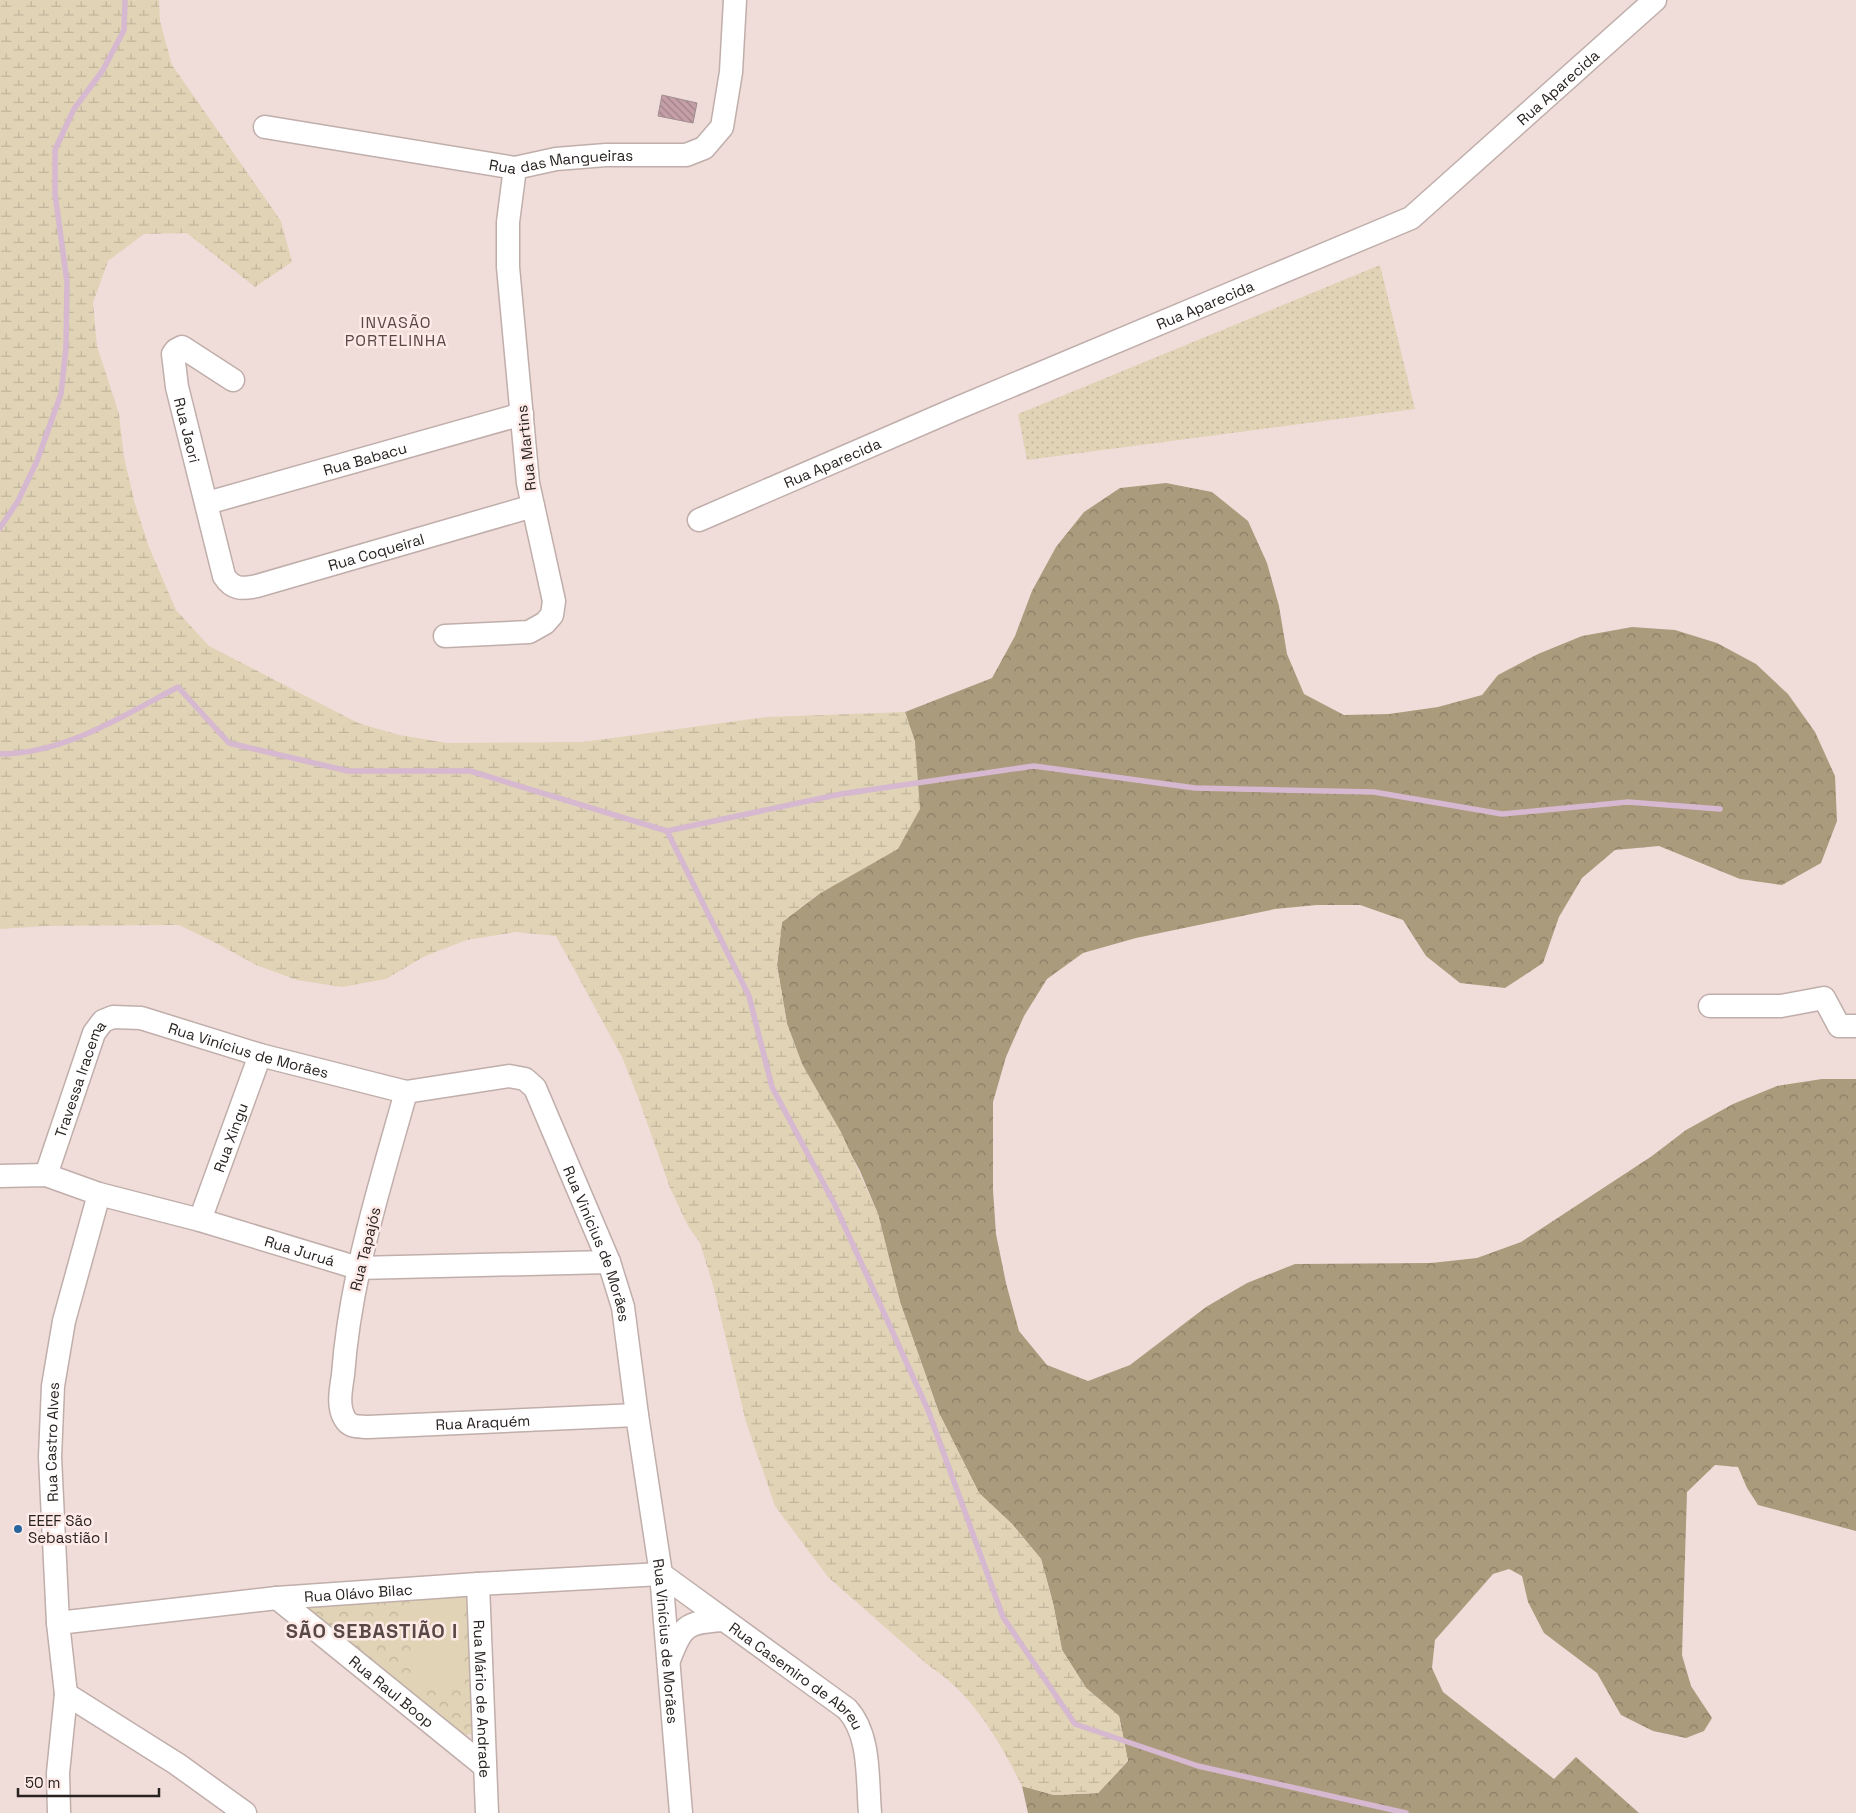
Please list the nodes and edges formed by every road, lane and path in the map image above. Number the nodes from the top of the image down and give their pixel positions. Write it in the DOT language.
graph roads {
  1 [pos="735,0"];
  2 [pos="1655,0"];
  3 [pos="265,127"];
  4 [pos="515,168"];
  5 [pos="233,380"];
  6 [pos="522,414"];
  7 [pos="207,503"];
  8 [pos="533,506"];
  9 [pos="699,520"];
  10 [pos="224,576"];
  11 [pos="446,636"];
  12 [pos="1710,1006"];
  13 [pos="141,1018"];
  14 [pos="1856,1026"];
  15 [pos="260,1054"];
  16 [pos="406,1092"];
  17 [pos="46,1175"];
  18 [pos="0,1176"];
  19 [pos="99,1194"];
  20 [pos="200,1220"];
  21 [pos="610,1262"];
  22 [pos="358,1268"];
  23 [pos="340,1408"];
  24 [pos="637,1415"];
  25 [pos="661,1574"];
  26 [pos="478,1584"];
  27 [pos="277,1598"];
  28 [pos="722,1620"];
  29 [pos="58,1623"];
  30 [pos="668,1662"];
  31 [pos="66,1694"];
  32 [pos="483,1765"];
  33 [pos="59,1813"];
  34 [pos="245,1813"];
  35 [pos="487,1813"];
  36 [pos="680,1813"];
  37 [pos="870,1813"];
  1 -- 4 [label="street, Rua das Mangueiras"];
  2 -- 9 [label="street, Rua Aparecida"];
  3 -- 4 [label="street, Rua das Mangueiras"];
  4 -- 6 [label="street, Rua Martins"];
  5 -- 7 [label="street, Rua Jaori"];
  6 -- 7 [label="street, Rua Babacu"];
  6 -- 8 [label="street, Rua Martins"];
  7 -- 10 [label="street, Rua Jaori"];
  8 -- 10 [label="street, Rua Coqueiral"];
  8 -- 11 [label="street, Rua Martins"];
  12 -- 14 [label="street"];
  13 -- 15 [label="street, Rua Vinícius de Morães"];
  13 -- 17 [label="street, Travessa Iracema"];
  15 -- 16 [label="street, Rua Vinícius de Morães"];
  15 -- 20 [label="street, Rua Xingu"];
  16 -- 21 [label="street, Rua Vinícius de Morães"];
  16 -- 22 [label="street, Rua Tapajós"];
  17 -- 18 [label="street, Rua Juruá"];
  17 -- 19 [label="street, Rua Juruá"];
  19 -- 20 [label="street, Rua Juruá"];
  19 -- 29 [label="street, Rua Castro Alves"];
  20 -- 22 [label="street, Rua Juruá"];
  21 -- 22 [label="street, Rua Juruá"];
  21 -- 24 [label="street, Rua Vinícius de Morães"];
  22 -- 23 [label="street, Rua Tapajós"];
  23 -- 24 [label="street, Rua Araquém"];
  24 -- 25 [label="street, Rua Vinícius de Morães"];
  25 -- 26 [label="street, Rua Olávo Bilac"];
  25 -- 28 [label="street, Rua Casemiro de Abreu"];
  25 -- 30 [label="street, Rua Vinícius de Morães"];
  26 -- 27 [label="street, Rua Olávo Bilac"];
  26 -- 32 [label="street, Rua Mário de Andrade"];
  27 -- 29 [label="street, Rua Olávo Bilac"];
  27 -- 32 [label="street, Rua Raul Boop"];
  28 -- 30 [label="street"];
  28 -- 37 [label="street, Rua Casemiro de Abreu"];
  29 -- 31 [label="street, Rua Castro Alves"];
  30 -- 36 [label="street, Rua Vinícius de Morães"];
  31 -- 33 [label="street, Rua Castro Alves"];
  31 -- 34 [label="street"];
  32 -- 35 [label="street, Rua Mário de Andrade"];
}
